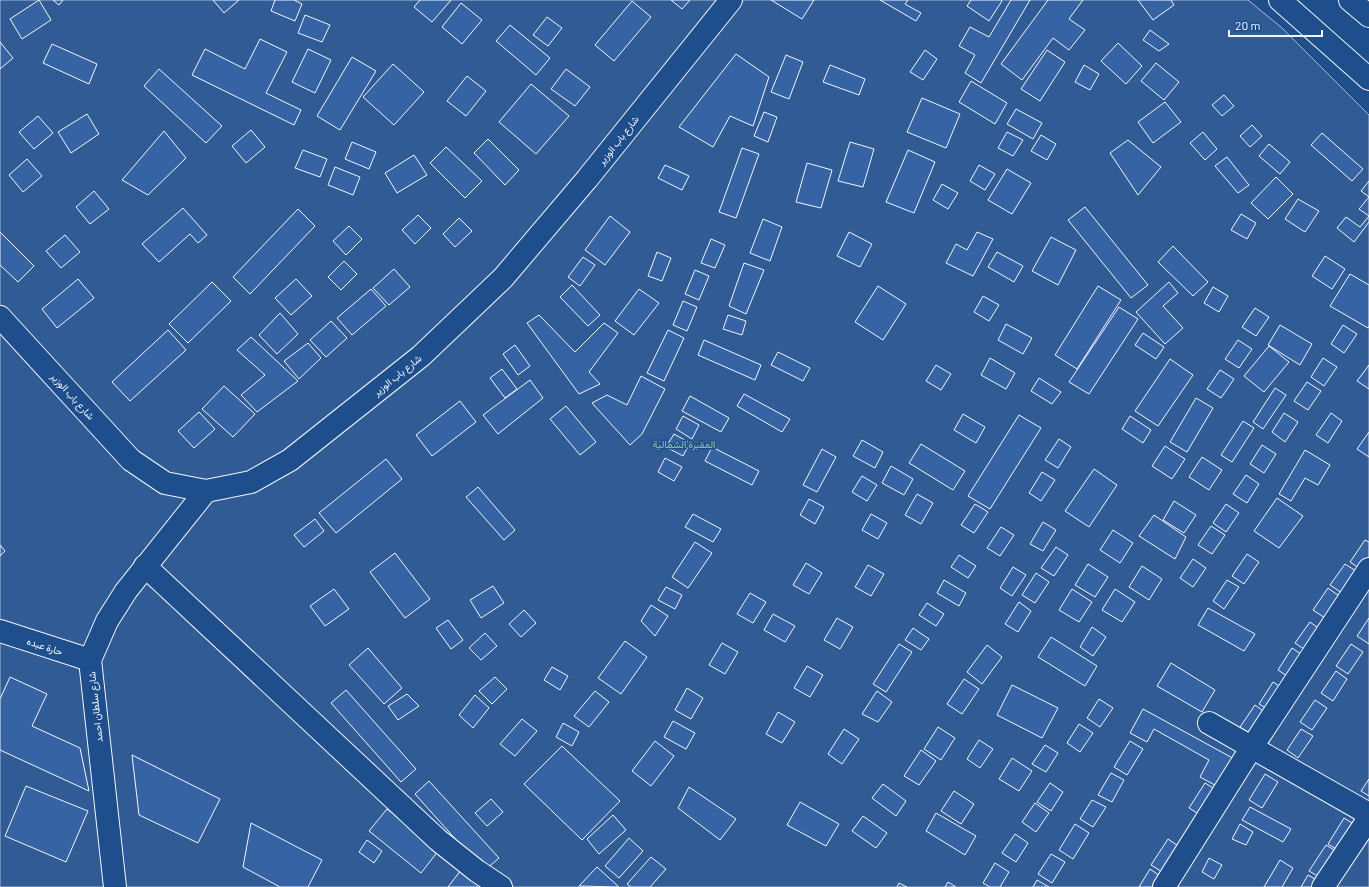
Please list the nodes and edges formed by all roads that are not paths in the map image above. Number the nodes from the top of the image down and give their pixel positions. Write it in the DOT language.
graph roads {
  1 [pos="731,0"];
  2 [pos="1280,0"];
  3 [pos="1350,0"];
  4 [pos="1369,16"];
  5 [pos="1369,79"];
  6 [pos="0,317"];
  7 [pos="206,491"];
  8 [pos="145,566"];
  9 [pos="1369,569"];
  10 [pos="0,632"];
  11 [pos="90,660"];
  12 [pos="1209,724"];
  13 [pos="1252,747"];
  14 [pos="1369,814"];
  15 [pos="1369,818"];
  16 [pos="114,887"];
  17 [pos="501,887"];
  18 [pos="1164,887"];
  19 [pos="1323,887"];
  1 -- 7 [label="main road, شارع باب الوزير"];
  2 -- 5 [label="main road"];
  3 -- 4 [label="main road"];
  6 -- 7 [label="main road, شارع باب الوزير"];
  7 -- 8 [label="main road, شارع سلطان احمد"];
  8 -- 11 [label="main road, شارع سلطان احمد"];
  8 -- 17 [label="main road"];
  9 -- 13 [label="main road"];
  10 -- 11 [label="main road, حارة عبده"];
  11 -- 16 [label="main road, شارع سلطان احمد"];
  12 -- 13 [label="main road"];
  13 -- 14 [label="main road"];
  13 -- 18 [label="main road"];
  15 -- 19 [label="main road"];
}
